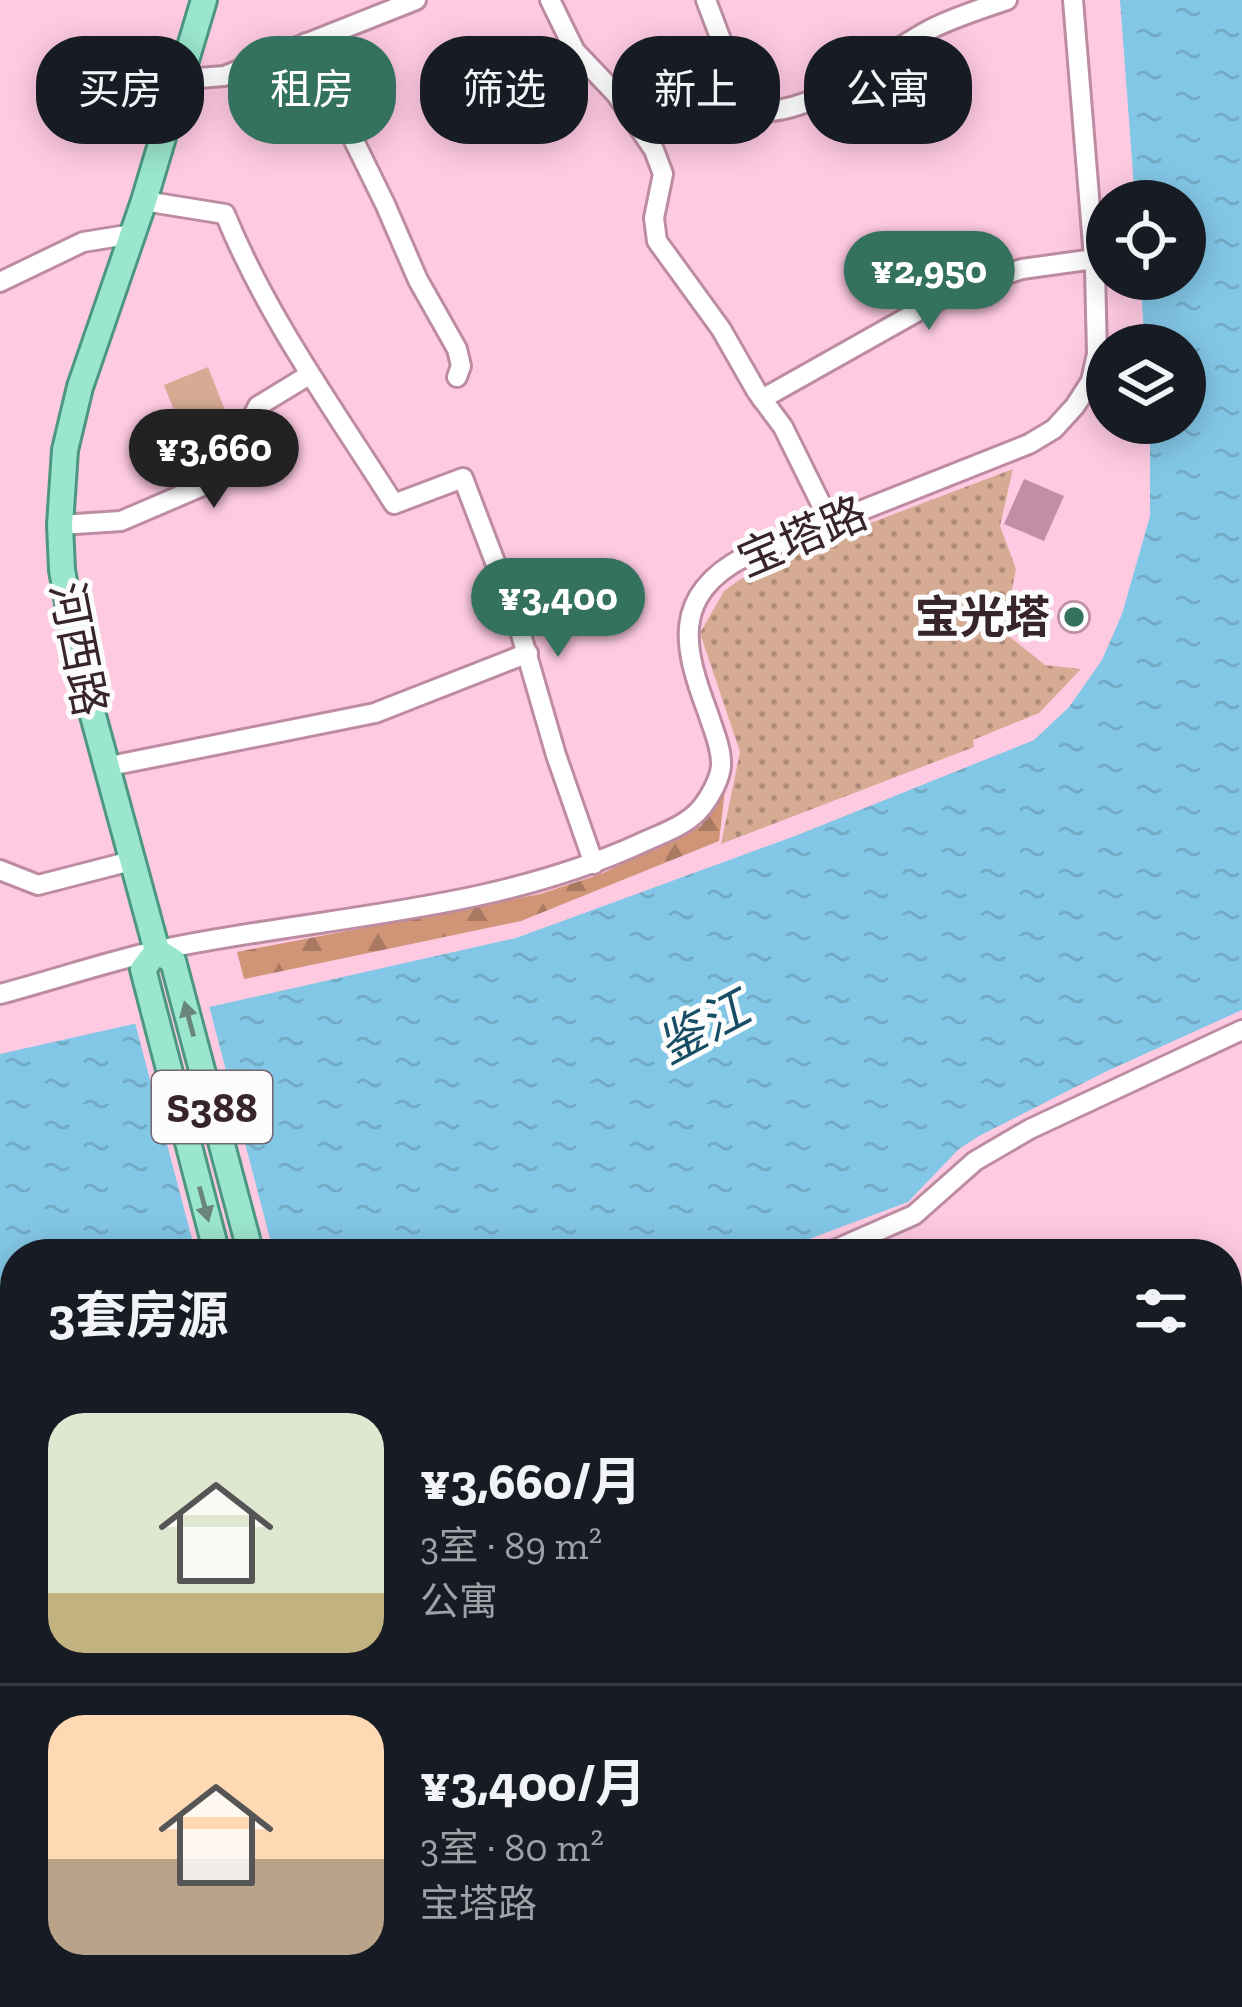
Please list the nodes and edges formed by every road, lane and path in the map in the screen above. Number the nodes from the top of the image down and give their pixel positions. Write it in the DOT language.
graph roads {
  1 [pos="204,0"];
  2 [pos="416,0"];
  3 [pos="550,0"];
  4 [pos="706,0"];
  5 [pos="939,0"];
  6 [pos="1006,0"];
  7 [pos="1073,0"];
  8 [pos="944,23"];
  9 [pos="194,36"];
  10 [pos="324,36"];
  11 [pos="162,144"];
  12 [pos="356,144"];
  13 [pos="1088,180"];
  14 [pos="144,201"];
  15 [pos="133,234"];
  16 [pos="1086,260"];
  17 [pos="0,282"];
  18 [pos="1095,300"];
  19 [pos="310,375"];
  20 [pos="458,377"];
  21 [pos="762,399"];
  22 [pos="830,523"];
  23 [pos="60,525"];
  24 [pos="528,653"];
  25 [pos="105,767"];
  26 [pos="131,861"];
  27 [pos="594,864"];
  28 [pos="0,870"];
  29 [pos="158,960"];
  30 [pos="0,994"];
  31 [pos="1242,1030"];
  32 [pos="215,1239"];
  33 [pos="246,1239"];
  34 [pos="859,1239"];
  1 -- 9 [label="main road, 河西路 / S388"];
  2 -- 10 [label="street"];
  3 -- 21 [label="street"];
  4 -- 8 [label="street"];
  5 -- 8 [label="street"];
  6 -- 8 [label="street"];
  7 -- 13 [label="street, 宝塔路"];
  11 -- 14 [label="main road, 河西路 / S388"];
  12 -- 20 [label="street"];
  14 -- 15 [label="main road, 河西路 / S388"];
  14 -- 19 [label="street"];
  15 -- 17 [label="street"];
  15 -- 23 [label="main road, 河西路 / S388"];
  16 -- 21 [label="street"];
  18 -- 22 [label="street, 宝塔路"];
  19 -- 23 [label="street"];
  19 -- 24 [label="street"];
  21 -- 22 [label="street"];
  22 -- 27 [label="street, 宝塔路"];
  23 -- 25 [label="main road, 河西路 / S388"];
  24 -- 25 [label="street"];
  24 -- 27 [label="street"];
  25 -- 26 [label="main road, 河西路 / S388"];
  26 -- 28 [label="street"];
  26 -- 29 [label="main road, 河西路 / S388"];
  27 -- 29 [label="street, 宝塔路"];
  29 -- 30 [label="street, 宝塔路"];
  29 -- 32 [label="main road, 河西路 / S388, one-way"];
  33 -- 29 [label="main road, 河西路 / S388, one-way"];
  31 -- 34 [label="street"];
}
